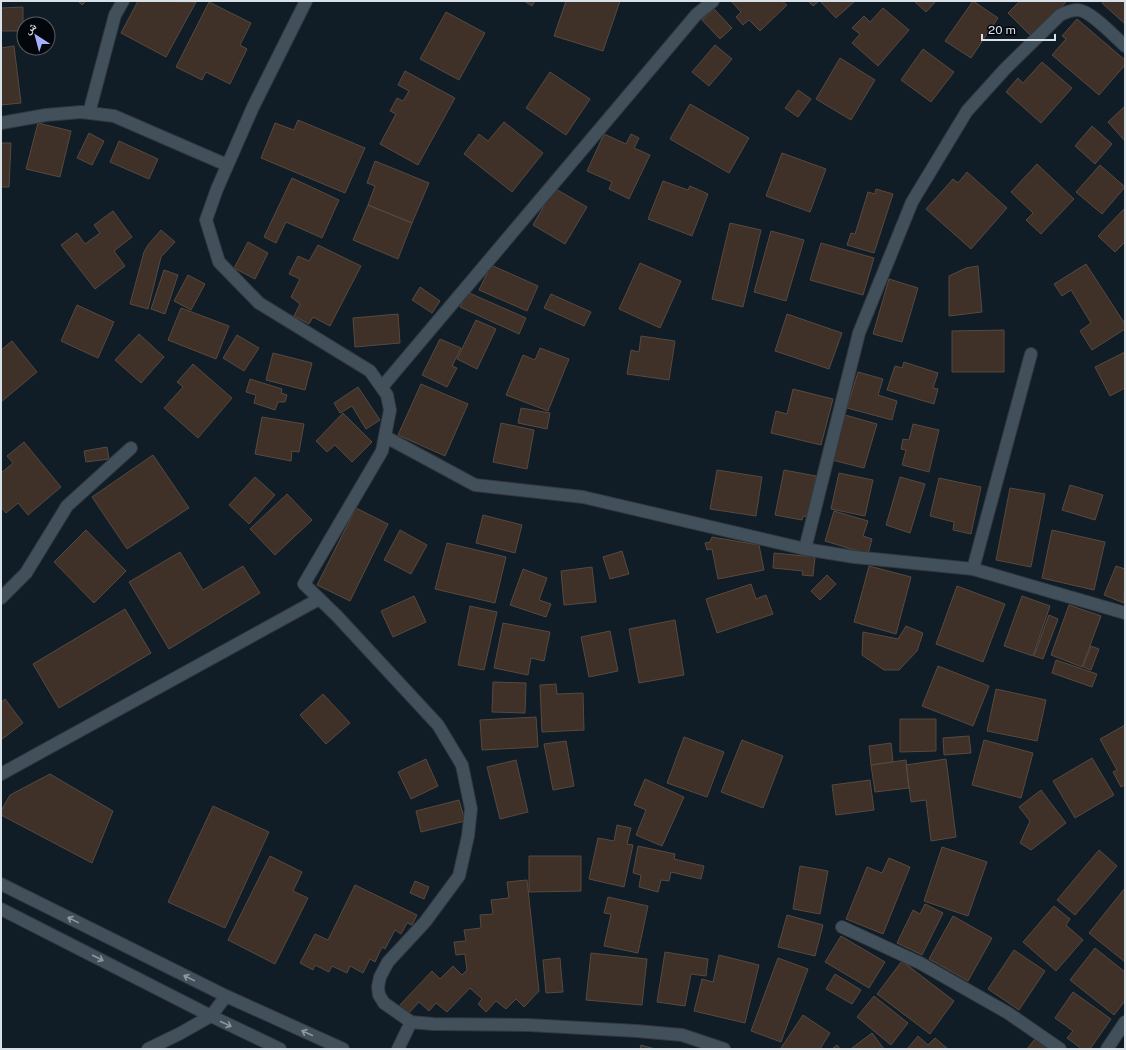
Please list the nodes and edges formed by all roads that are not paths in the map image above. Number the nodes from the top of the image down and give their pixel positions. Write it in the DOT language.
graph roads {
  1 [pos="124,1"];
  2 [pos="306,1"];
  3 [pos="713,1"];
  4 [pos="1125,46"];
  5 [pos="89,113"];
  6 [pos="1,123"];
  7 [pos="227,165"];
  8 [pos="1031,354"];
  9 [pos="382,387"];
  10 [pos="386,437"];
  11 [pos="131,448"];
  12 [pos="806,549"];
  13 [pos="973,569"];
  14 [pos="1,598"];
  15 [pos="320,599"];
  16 [pos="1125,613"];
  17 [pos="1,774"];
  18 [pos="1,884"];
  19 [pos="1,909"];
  20 [pos="842,927"];
  21 [pos="226,996"];
  22 [pos="211,1016"];
  23 [pos="411,1022"];
  24 [pos="1125,1022"];
  25 [pos="148,1049"];
  26 [pos="280,1049"];
  27 [pos="343,1049"];
  28 [pos="398,1049"];
  29 [pos="724,1049"];
  30 [pos="1060,1049"];
  31 [pos="1107,1049"];
  1 -- 5 [label="street"];
  2 -- 7 [label="street"];
  3 -- 9 [label="street"];
  4 -- 12 [label="street"];
  5 -- 6 [label="street"];
  5 -- 7 [label="street"];
  7 -- 9 [label="street"];
  8 -- 13 [label="street"];
  9 -- 10 [label="street"];
  10 -- 12 [label="street"];
  10 -- 15 [label="street"];
  11 -- 14 [label="street"];
  12 -- 13 [label="street"];
  13 -- 16 [label="street"];
  15 -- 17 [label="street"];
  15 -- 23 [label="street"];
  21 -- 18 [label="street, one-way"];
  19 -- 22 [label="street, one-way"];
  20 -- 30 [label="street"];
  21 -- 22 [label="street"];
  27 -- 21 [label="street, one-way"];
  22 -- 25 [label="street"];
  22 -- 26 [label="street, one-way"];
  23 -- 28 [label="street"];
  23 -- 29 [label="street"];
  24 -- 31 [label="street"];
}
